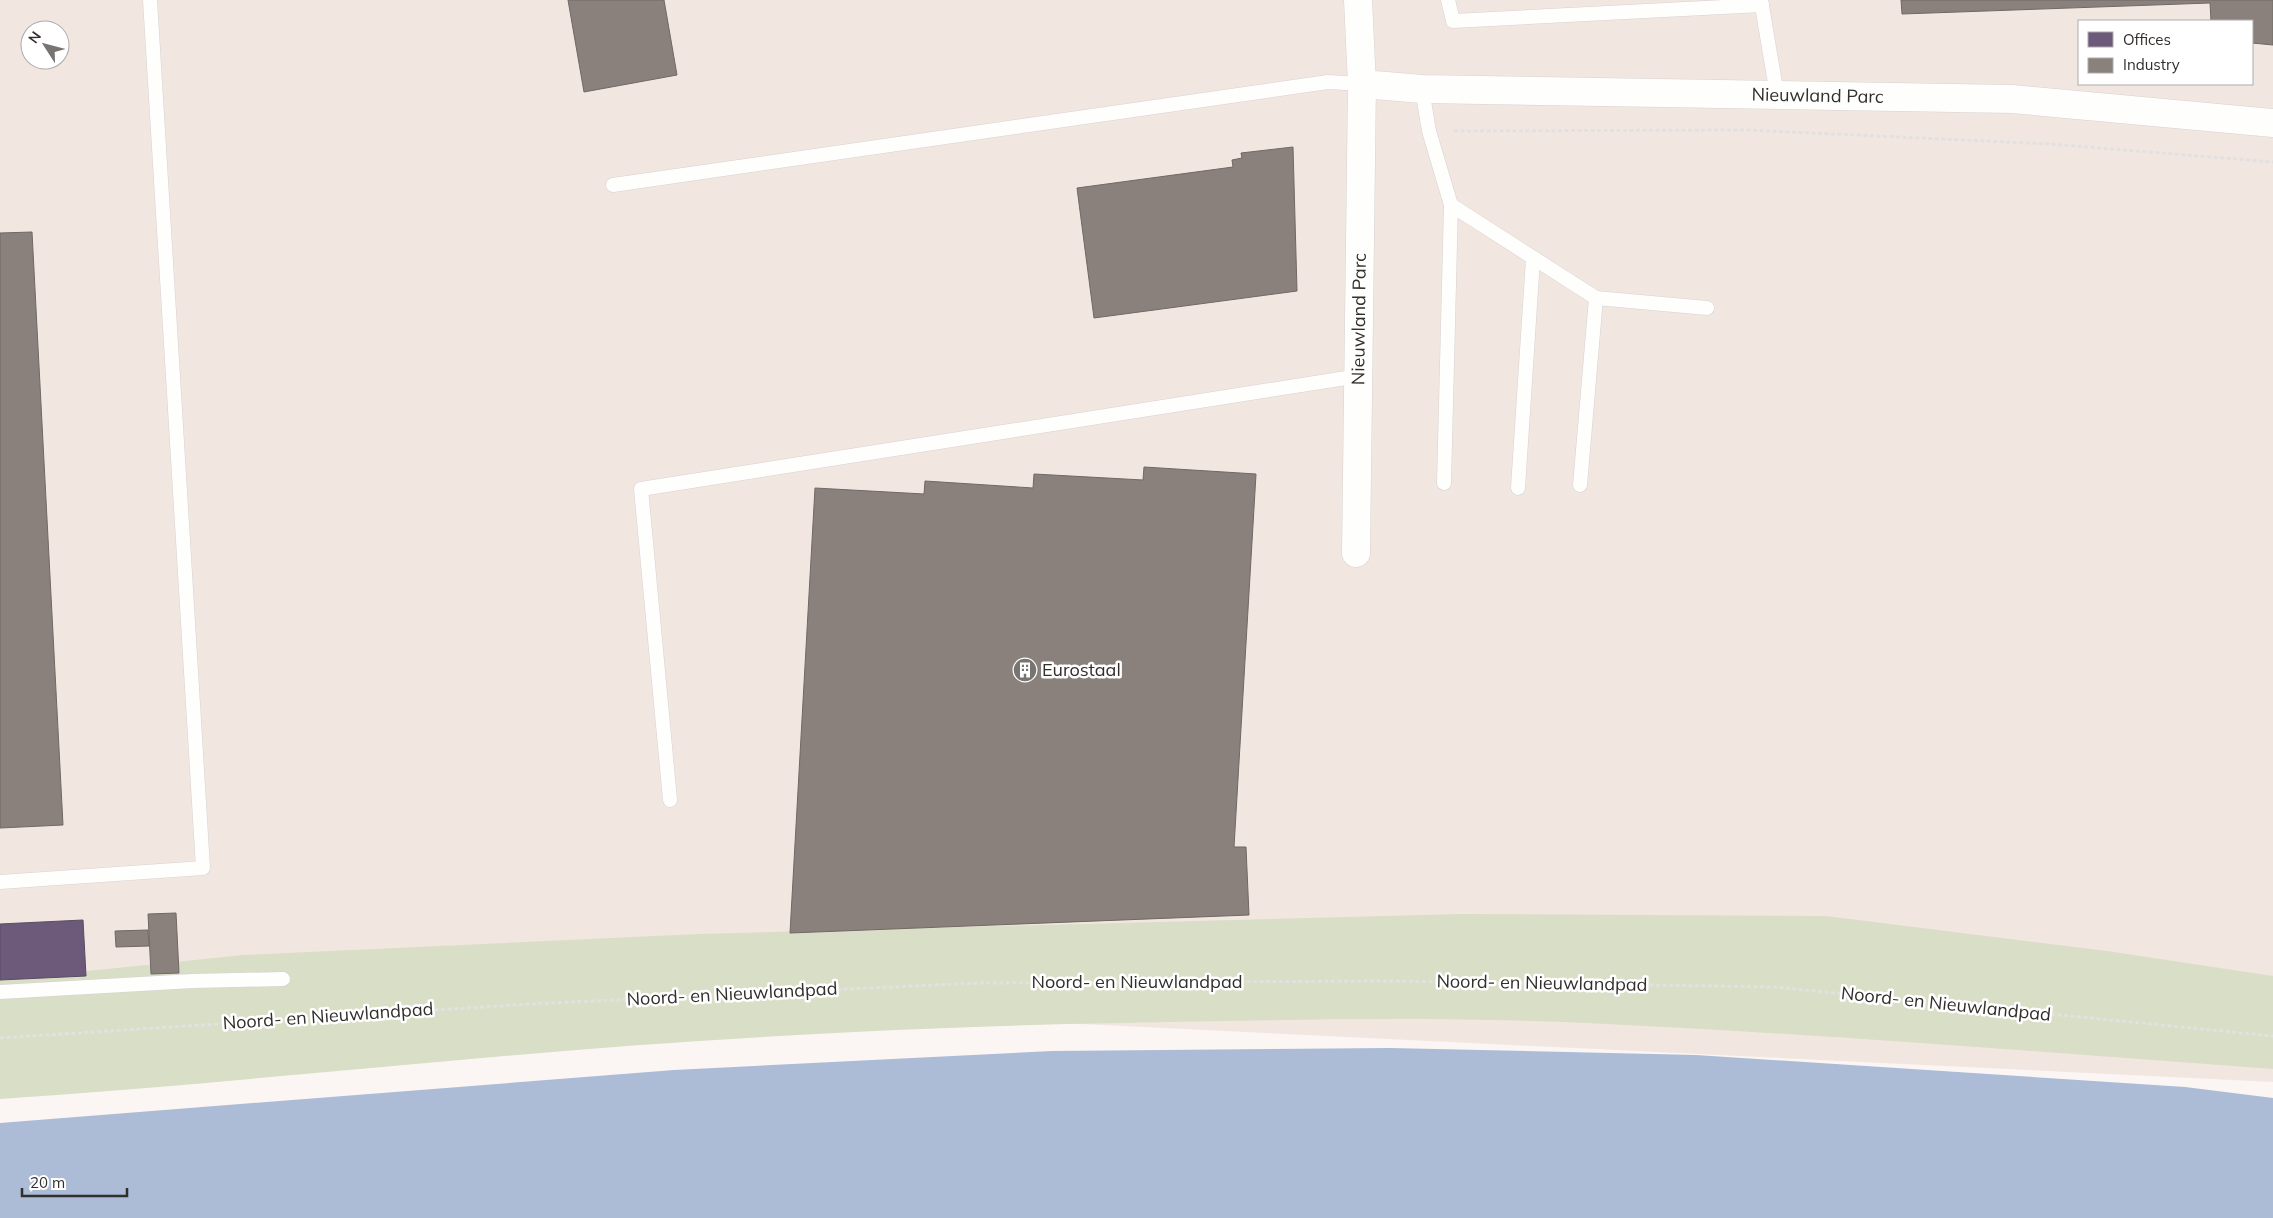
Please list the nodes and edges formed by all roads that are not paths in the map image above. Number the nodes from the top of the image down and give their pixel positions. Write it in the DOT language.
graph roads {
  1 [pos="150,0"];
  2 [pos="1358,0"];
  3 [pos="1448,0"];
  4 [pos="1761,3"];
  5 [pos="1362,84"];
  6 [pos="1422,89"];
  7 [pos="1778,95"];
  8 [pos="2273,123"];
  9 [pos="613,185"];
  10 [pos="1451,206"];
  11 [pos="1534,258"];
  12 [pos="1596,298"];
  13 [pos="1707,308"];
  14 [pos="1360,376"];
  15 [pos="1444,483"];
  16 [pos="1580,485"];
  17 [pos="1518,488"];
  18 [pos="1356,553"];
  19 [pos="670,800"];
  20 [pos="0,882"];
  21 [pos="283,979"];
  22 [pos="0,992"];
  1 -- 20 [label="lane"];
  2 -- 5 [label="street, Nieuwland Parc"];
  3 -- 4 [label="lane"];
  4 -- 7 [label="lane"];
  5 -- 6 [label="street, Nieuwland Parc"];
  5 -- 9 [label="lane"];
  5 -- 14 [label="street, Nieuwland Parc"];
  6 -- 7 [label="street, Nieuwland Parc"];
  6 -- 10 [label="lane"];
  7 -- 8 [label="street, Nieuwland Parc"];
  10 -- 11 [label="lane"];
  10 -- 15 [label="lane"];
  11 -- 12 [label="lane"];
  11 -- 17 [label="lane"];
  12 -- 13 [label="lane"];
  12 -- 16 [label="lane"];
  14 -- 18 [label="street, Nieuwland Parc"];
  14 -- 19 [label="lane"];
  21 -- 22 [label="lane"];
}
